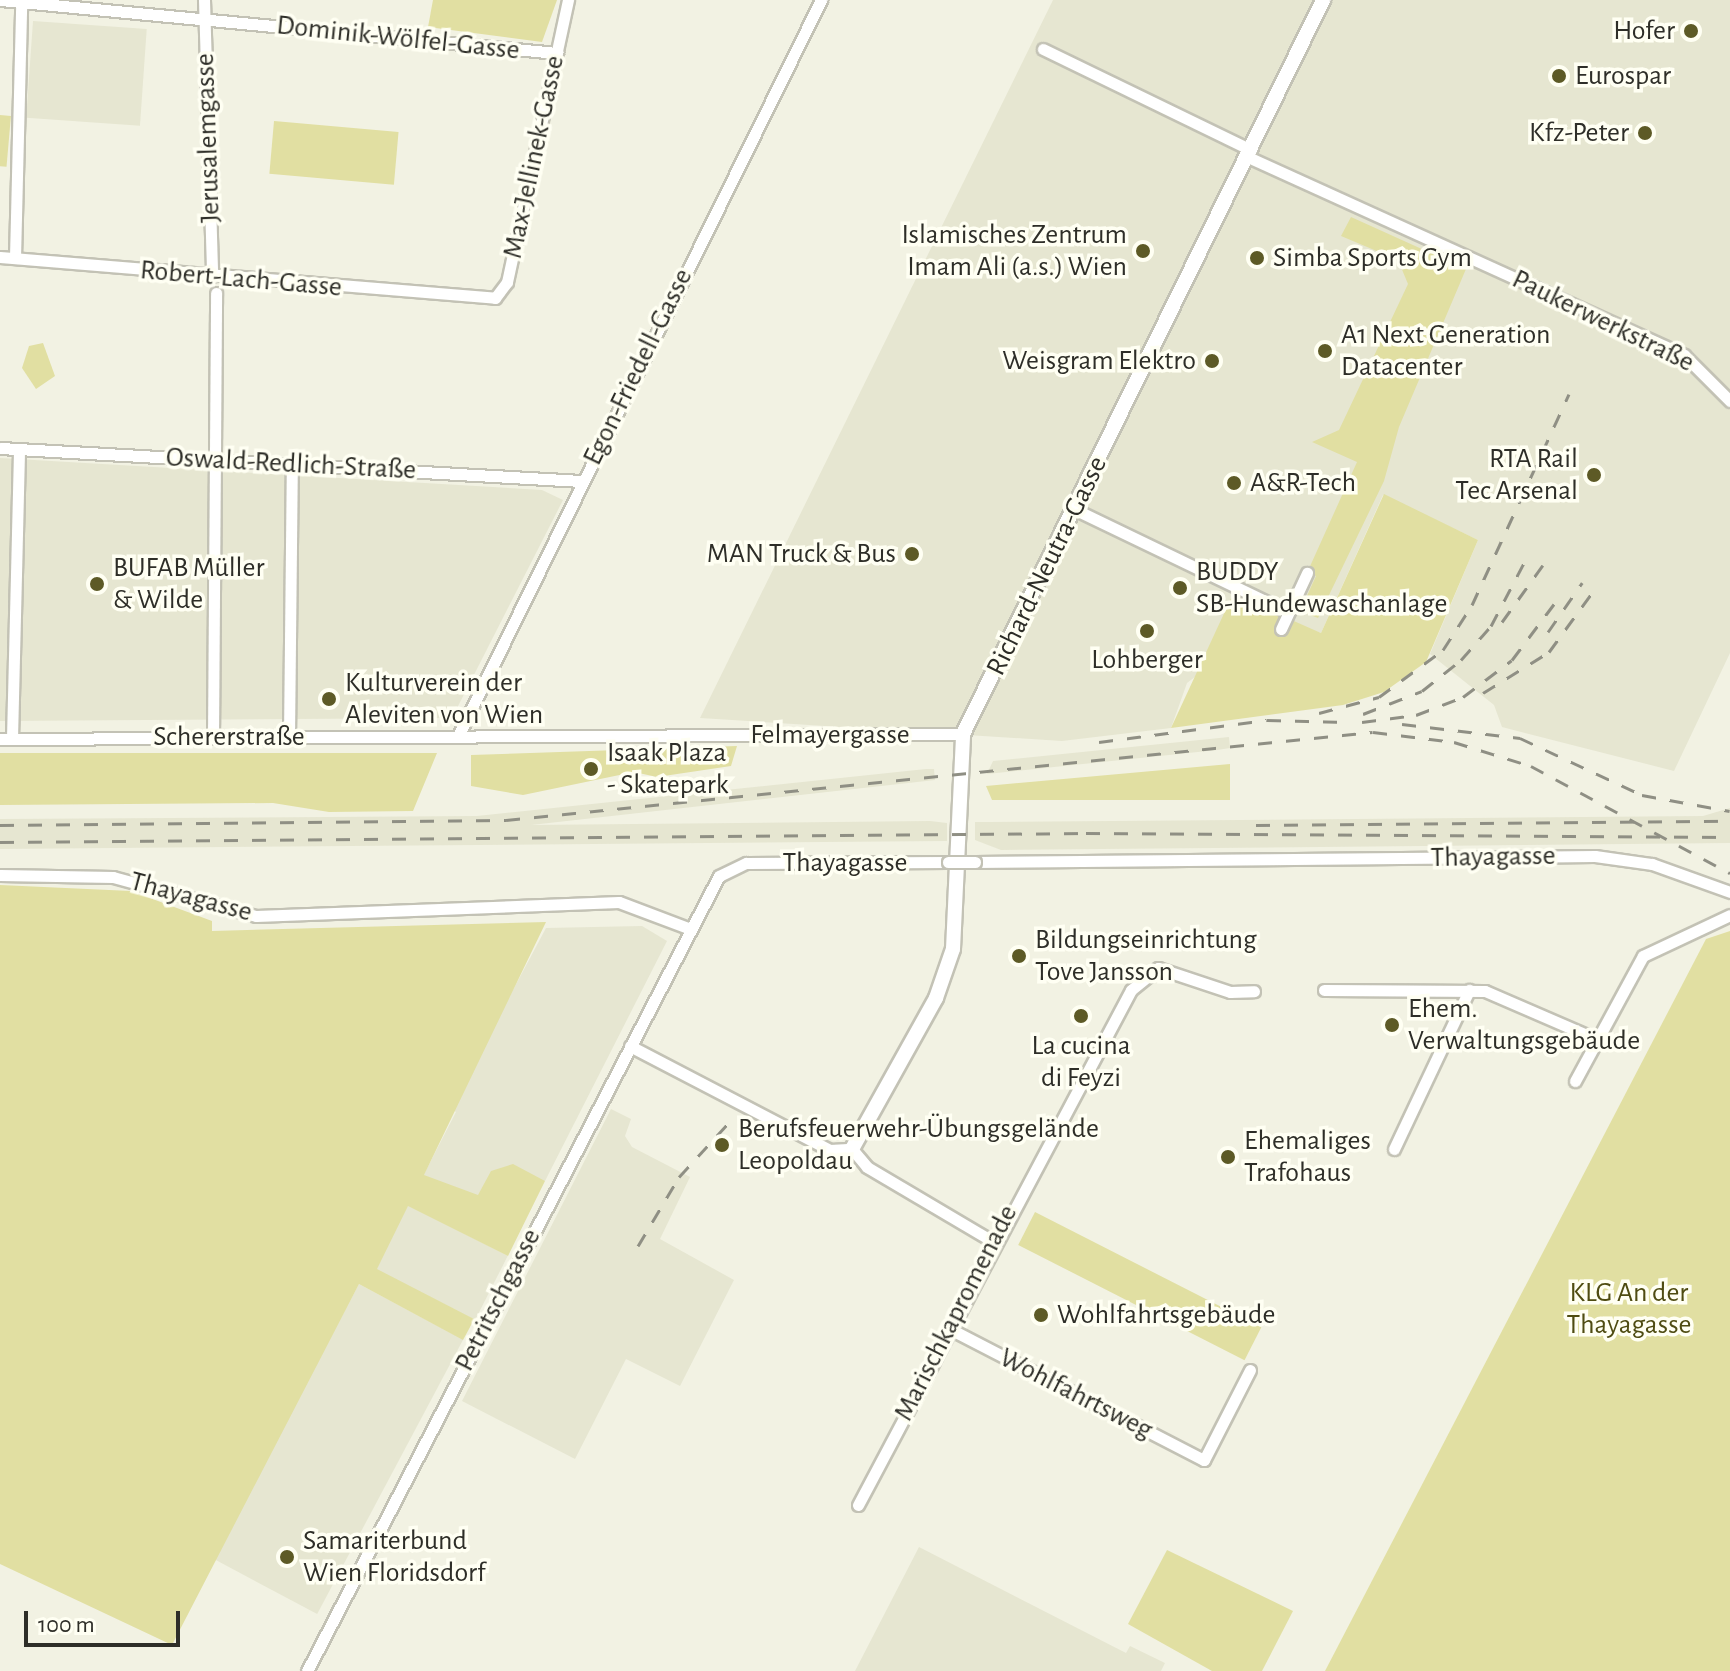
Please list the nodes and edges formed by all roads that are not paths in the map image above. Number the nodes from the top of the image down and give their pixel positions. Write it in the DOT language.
graph roads {
  1 [pos="0,0"];
  2 [pos="204,0"];
  3 [pos="568,0"];
  4 [pos="821,0"];
  5 [pos="1323,0"];
  6 [pos="21,4"];
  7 [pos="205,18"];
  8 [pos="1043,49"];
  9 [pos="557,53"];
  10 [pos="1249,153"];
  11 [pos="0,257"];
  12 [pos="15,258"];
  13 [pos="212,276"];
  14 [pos="216,293"];
  15 [pos="483,301"];
  16 [pos="1730,401"];
  17 [pos="0,448"];
  18 [pos="19,449"];
  19 [pos="218,460"];
  20 [pos="292,464"];
  21 [pos="582,481"];
  22 [pos="1076,510"];
  23 [pos="1307,573"];
  24 [pos="1288,612"];
  25 [pos="1281,629"];
  26 [pos="963,734"];
  27 [pos="458,736"];
  28 [pos="289,737"];
  29 [pos="6,738"];
  30 [pos="213,738"];
  31 [pos="0,875"];
  32 [pos="1730,892"];
  33 [pos="1730,915"];
  34 [pos="688,928"];
  35 [pos="1324,990"];
  36 [pos="1469,990"];
  37 [pos="1254,991"];
  38 [pos="1596,1039"];
  39 [pos="630,1046"];
  40 [pos="1575,1081"];
  41 [pos="852,1149"];
  42 [pos="1394,1149"];
  43 [pos="992,1241"];
  44 [pos="948,1328"];
  45 [pos="1250,1370"];
  46 [pos="858,1505"];
  47 [pos="307,1671"];
  1 -- 6 [label="street, Dominik-Wölfel-Gasse"];
  2 -- 7 [label="street, Jerusalemgasse"];
  3 -- 9 [label="street, Max-Jellinek-Gasse"];
  4 -- 21 [label="street, Egon-Friedell-Gasse"];
  5 -- 10 [label="street, Richard-Neutra-Gasse"];
  6 -- 7 [label="street, Dominik-Wölfel-Gasse"];
  6 -- 12 [label="street"];
  7 -- 9 [label="street, Dominik-Wölfel-Gasse"];
  7 -- 13 [label="street, Jerusalemgasse"];
  8 -- 10 [label="street, Paukerwerkstraße"];
  9 -- 15 [label="street, Max-Jellinek-Gasse"];
  10 -- 16 [label="street, Paukerwerkstraße"];
  10 -- 22 [label="street, Richard-Neutra-Gasse"];
  11 -- 12 [label="street, Robert-Lach-Gasse"];
  12 -- 13 [label="street, Robert-Lach-Gasse"];
  13 -- 15 [label="street, Robert-Lach-Gasse"];
  14 -- 19 [label="street"];
  17 -- 18 [label="street, Oswald-Redlich-Straße"];
  18 -- 19 [label="street, Oswald-Redlich-Straße"];
  18 -- 29 [label="street"];
  19 -- 20 [label="street, Oswald-Redlich-Straße"];
  19 -- 30 [label="street"];
  20 -- 21 [label="street, Oswald-Redlich-Straße"];
  20 -- 28 [label="street"];
  21 -- 27 [label="street, Egon-Friedell-Gasse"];
  22 -- 24 [label="street"];
  22 -- 26 [label="street, Richard-Neutra-Gasse"];
  23 -- 24 [label="street"];
  24 -- 25 [label="street"];
  26 -- 27 [label="street, Felmayergasse"];
  26 -- 41 [label="street, Richard-Neutra-Gasse"];
  27 -- 28 [label="street, Schererstraße"];
  28 -- 30 [label="street, Schererstraße"];
  29 -- 30 [label="street, Schererstraße"];
  31 -- 34 [label="street, Thayagasse"];
  32 -- 34 [label="street, Thayagasse, bridge"];
  33 -- 38 [label="street"];
  34 -- 39 [label="street, Petritschgasse"];
  35 -- 36 [label="street"];
  36 -- 38 [label="street"];
  36 -- 42 [label="street"];
  37 -- 43 [label="street, Marischkapromenade"];
  38 -- 40 [label="street"];
  39 -- 41 [label="street"];
  39 -- 47 [label="street, Petritschgasse"];
  41 -- 43 [label="street"];
  43 -- 44 [label="street, Marischkapromenade"];
  44 -- 45 [label="street, Wohlfahrtsweg"];
  44 -- 46 [label="street, Marischkapromenade"];
}
